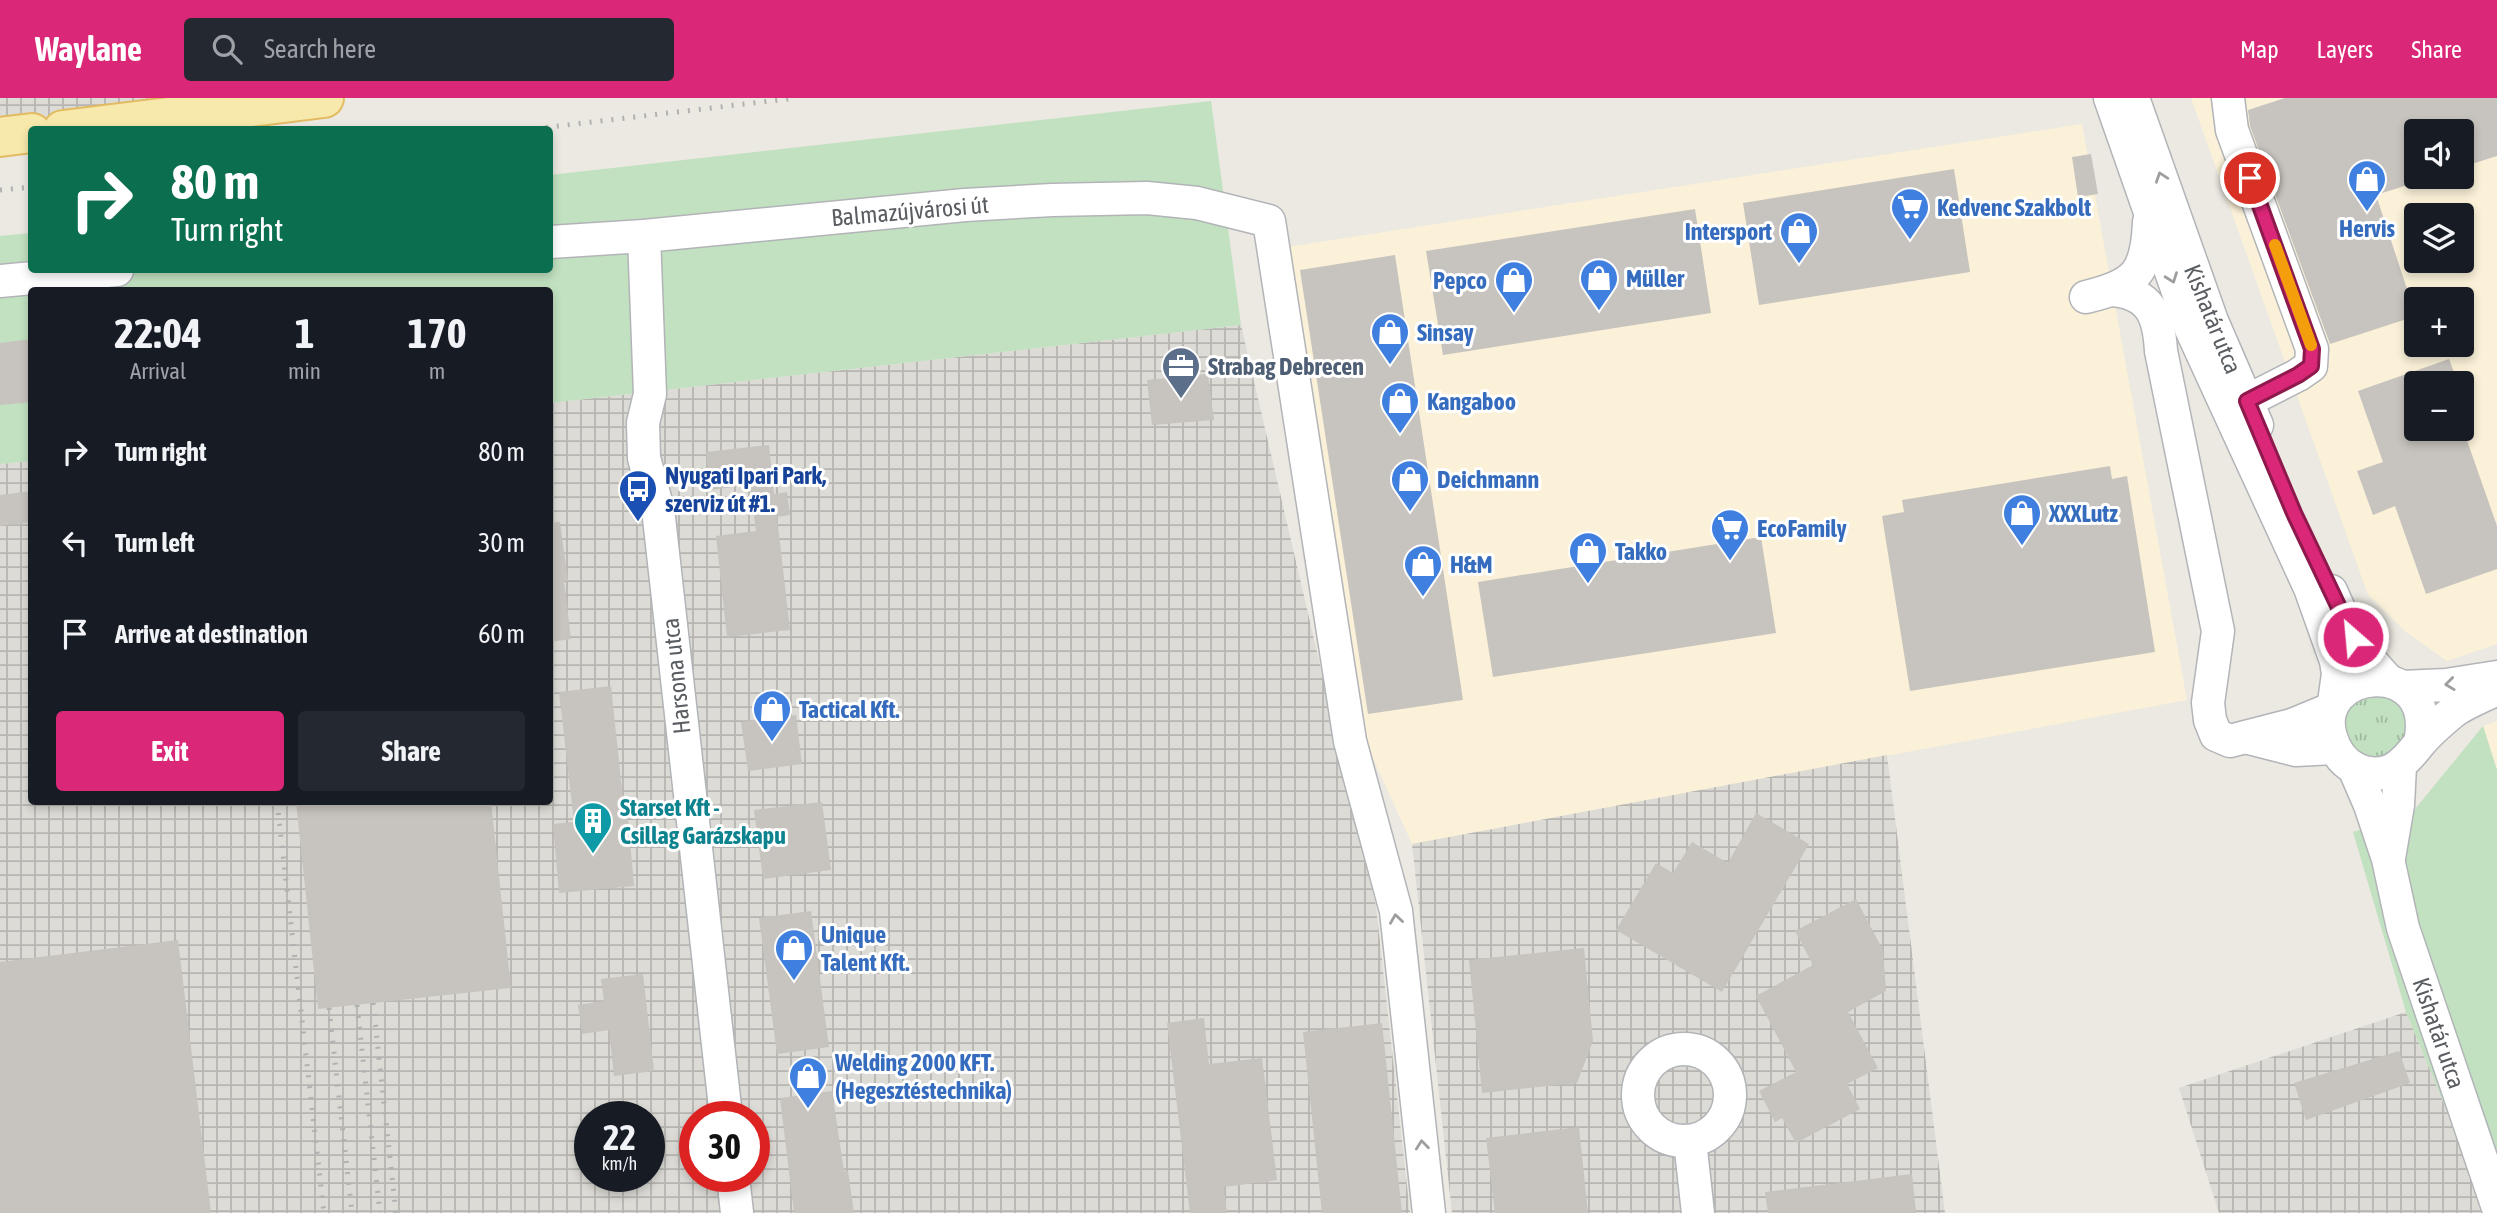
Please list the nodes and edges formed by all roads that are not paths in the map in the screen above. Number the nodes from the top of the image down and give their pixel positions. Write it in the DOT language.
graph roads {
  1 [pos="324,98"];
  2 [pos="2110,98"];
  3 [pos="2133,98"];
  4 [pos="2228,98"];
  5 [pos="96,126"];
  6 [pos="28,134"];
  7 [pos="0,137"];
  8 [pos="2149,214"];
  9 [pos="644,236"];
  10 [pos="553,242"];
  11 [pos="85,273"];
  12 [pos="0,281"];
  13 [pos="2247,401"];
  14 [pos="2497,677"];
  15 [pos="2395,683"];
  16 [pos="2497,689"];
  17 [pos="2333,706"];
  18 [pos="2245,737"];
  19 [pos="2410,754"];
  20 [pos="2344,758"];
  21 [pos="2388,859"];
  22 [pos="724,1101"];
  23 [pos="1690,1142"];
  24 [pos="735,1192"];
  25 [pos="2497,1205"];
  26 [pos="737,1213"];
  27 [pos="1429,1213"];
  28 [pos="1698,1213"];
  1 -- 5 [label="main road"];
  2 -- 8 [label="street, Kishatár utca"];
  13 -- 3 [label="street, Kishatár utca, one-way"];
  4 -- 13 [label="street"];
  6 -- 7 [label="main road"];
  8 -- 17 [label="street, Kishatár utca, one-way"];
  8 -- 18 [label="street"];
  9 -- 10 [label="street, Balmazújvárosi út"];
  9 -- 22 [label="street, Harsona utca"];
  27 -- 9 [label="street, Balmazújvárosi út, one-way"];
  11 -- 12 [label="street"];
  13 -- 15 [label="street, Kishatár utca"];
  14 -- 15 [label="street, one-way"];
  15 -- 17 [label="street"];
  15 -- 19 [label="street"];
  16 -- 19 [label="street"];
  17 -- 18 [label="street"];
  17 -- 20 [label="street"];
  18 -- 20 [label="street"];
  19 -- 20 [label="street"];
  19 -- 21 [label="street"];
  20 -- 21 [label="street, Kishatár utca"];
  21 -- 25 [label="street, Kishatár utca"];
  23 -- 28 [label="street"];
  24 -- 26 [label="street"];
}
